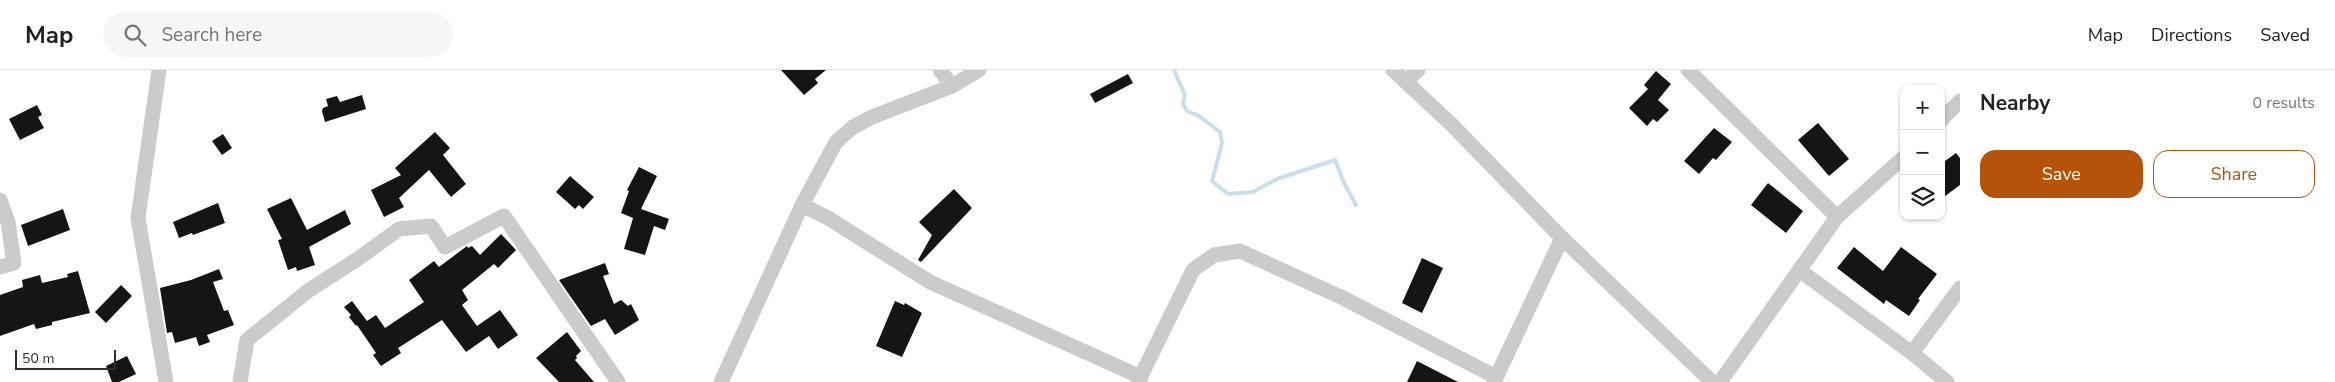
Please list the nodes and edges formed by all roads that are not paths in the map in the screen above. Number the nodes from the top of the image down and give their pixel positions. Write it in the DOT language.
graph roads {
  1 [pos="159,70"];
  2 [pos="940,70"];
  3 [pos="979,70"];
  4 [pos="1393,70"];
  5 [pos="1418,70"];
  6 [pos="1688,70"];
  7 [pos="1406,81"];
  8 [pos="952,86"];
  9 [pos="1960,101"];
  10 [pos="1945,116"];
  11 [pos="1900,161"];
  12 [pos="0,200"];
  13 [pos="802,205"];
  14 [pos="1837,217"];
  15 [pos="1562,238"];
  16 [pos="0,267"];
  17 [pos="1799,270"];
  18 [pos="1960,288"];
  19 [pos="1912,353"];
  20 [pos="1139,380"];
  21 [pos="1495,380"];
  22 [pos="166,382"];
  23 [pos="240,382"];
  24 [pos="618,382"];
  25 [pos="721,382"];
  26 [pos="1712,382"];
  27 [pos="1720,382"];
  28 [pos="1947,382"];
  1 -- 22 [label="street"];
  2 -- 8 [label="street"];
  3 -- 8 [label="street"];
  4 -- 7 [label="street"];
  5 -- 7 [label="street"];
  6 -- 14 [label="street"];
  7 -- 15 [label="street"];
  8 -- 13 [label="street"];
  9 -- 10 [label="street"];
  11 -- 14 [label="street"];
  12 -- 16 [label="street"];
  13 -- 20 [label="street"];
  13 -- 25 [label="street"];
  14 -- 17 [label="street"];
  15 -- 21 [label="street"];
  15 -- 26 [label="street"];
  17 -- 19 [label="street"];
  17 -- 27 [label="street"];
  18 -- 19 [label="street"];
  19 -- 28 [label="street"];
  20 -- 21 [label="street"];
  23 -- 24 [label="street"];
}
